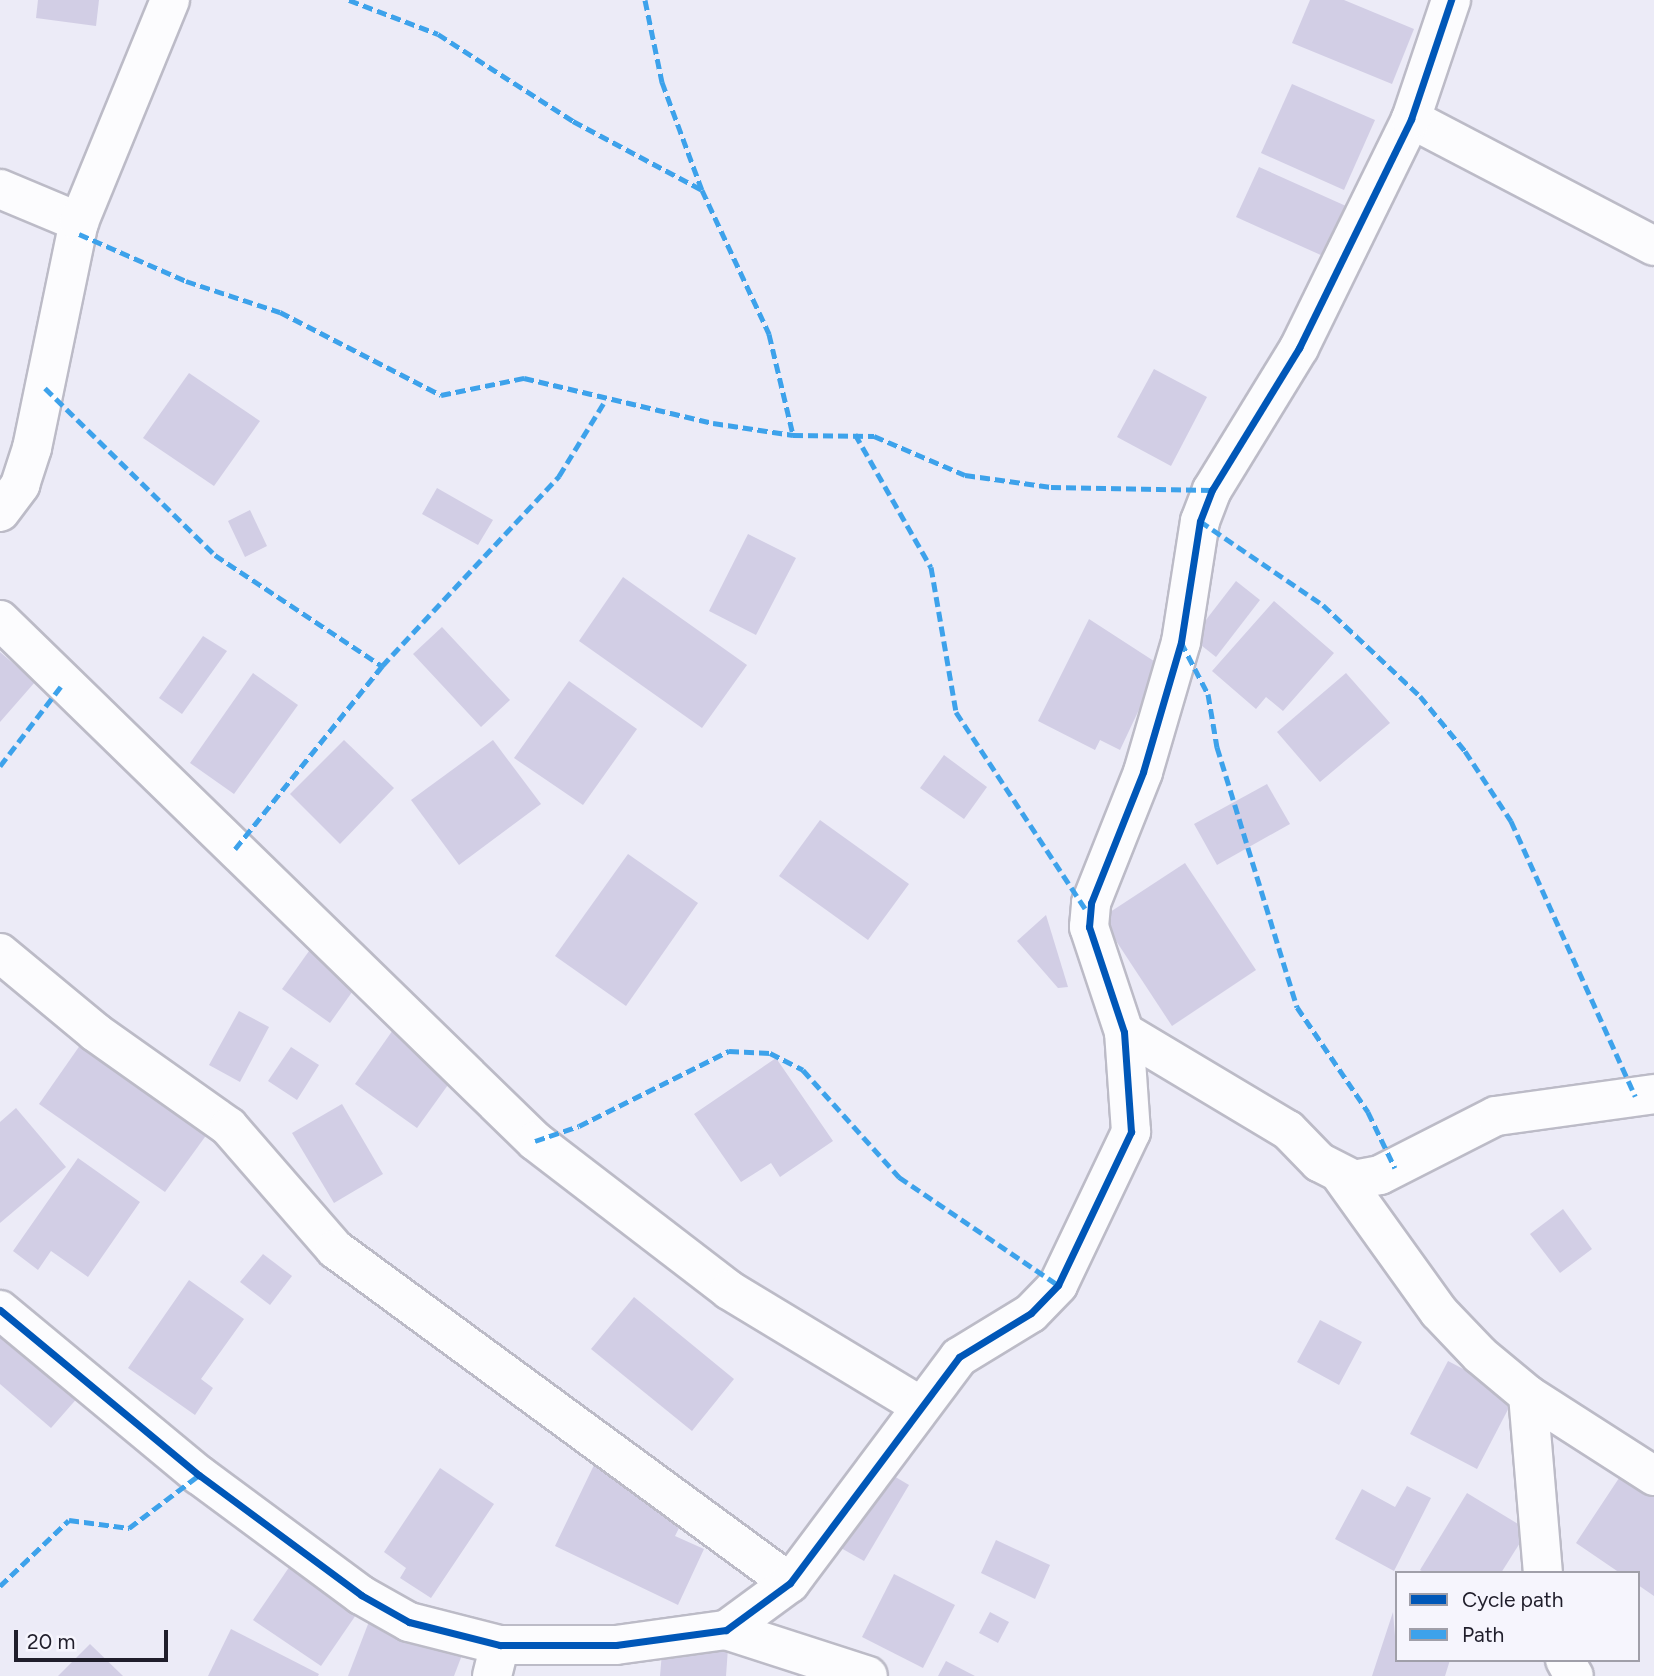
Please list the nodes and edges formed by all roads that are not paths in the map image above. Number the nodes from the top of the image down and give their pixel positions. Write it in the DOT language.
graph roads {
  1 [pos="170,0"];
  2 [pos="1451,0"];
  3 [pos="1411,119"];
  4 [pos="0,189"];
  5 [pos="79,222"];
  6 [pos="1654,246"];
  7 [pos="0,512"];
  8 [pos="0,620"];
  9 [pos="0,953"];
  10 [pos="1124,1032"];
  11 [pos="1654,1094"];
  12 [pos="1342,1177"];
  13 [pos="0,1310"];
  14 [pos="1528,1395"];
  15 [pos="919,1405"];
  16 [pos="1654,1476"];
  17 [pos="1543,1571"];
  18 [pos="790,1583"];
  19 [pos="726,1630"];
  20 [pos="496,1661"];
  21 [pos="868,1676"];
  1 -- 5 [label="street"];
  2 -- 3 [label="street"];
  3 -- 6 [label="street"];
  3 -- 10 [label="street"];
  4 -- 5 [label="street"];
  5 -- 7 [label="street"];
  8 -- 15 [label="street"];
  9 -- 18 [label="street"];
  10 -- 12 [label="street"];
  10 -- 15 [label="street"];
  11 -- 12 [label="street"];
  12 -- 14 [label="street"];
  13 -- 20 [label="street"];
  14 -- 16 [label="street"];
  14 -- 17 [label="street"];
  15 -- 18 [label="street"];
  18 -- 19 [label="street"];
  19 -- 20 [label="street"];
  19 -- 21 [label="street"];
}
